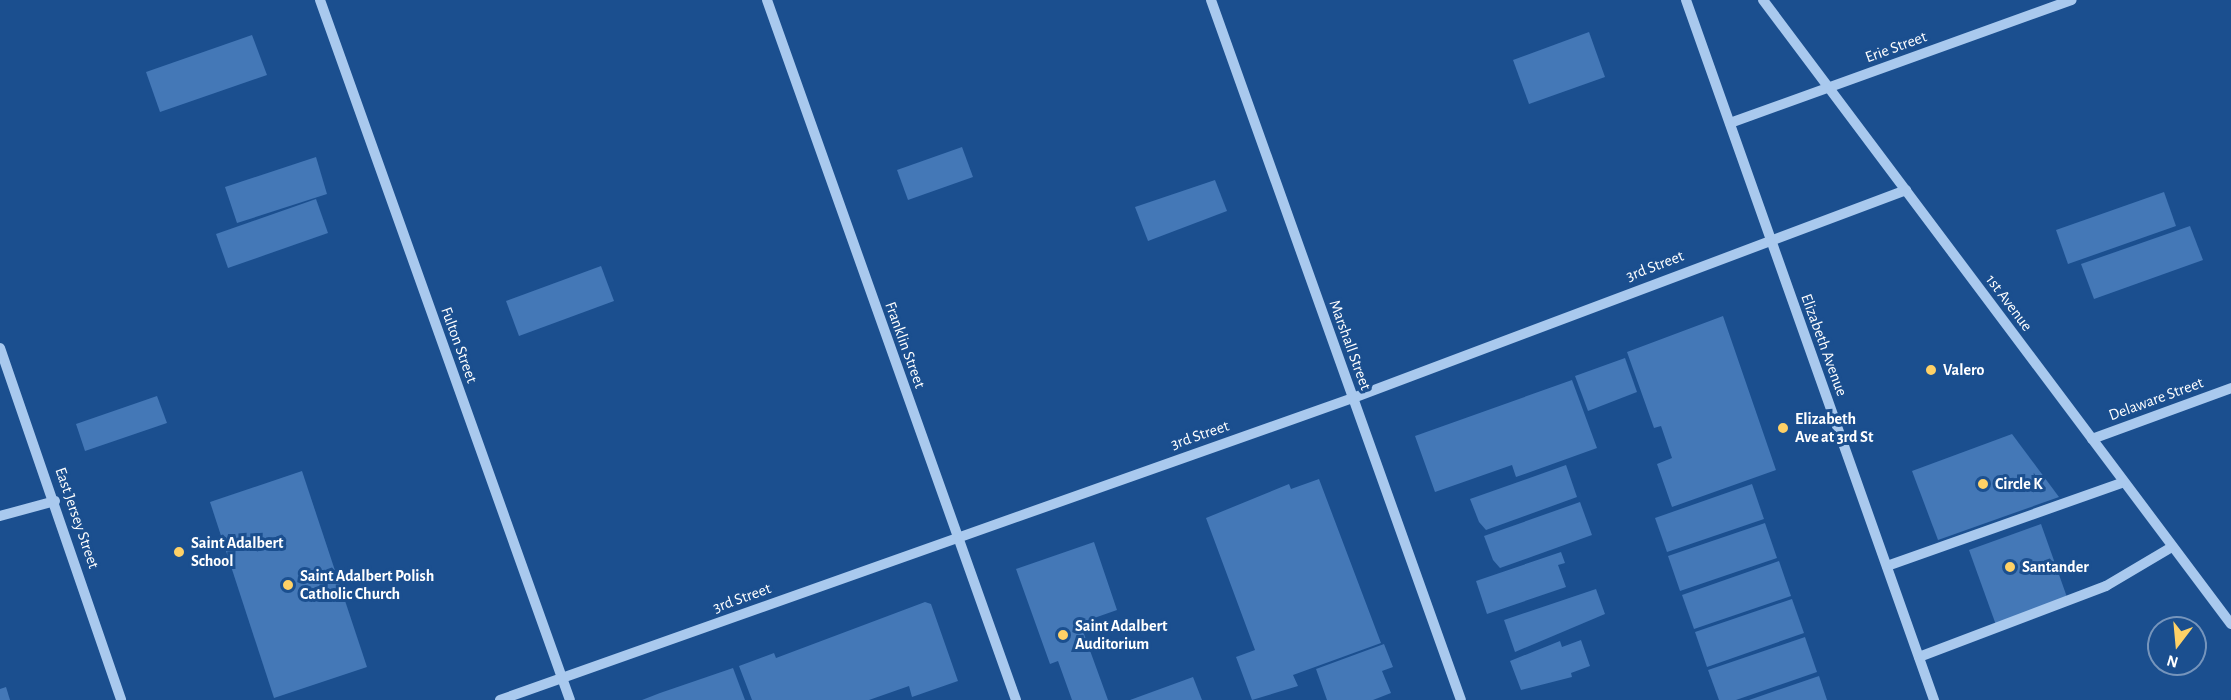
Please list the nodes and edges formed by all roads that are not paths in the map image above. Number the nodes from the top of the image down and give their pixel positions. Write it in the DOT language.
graph roads {
  1 [pos="320,0"];
  2 [pos="766,0"];
  3 [pos="1211,0"];
  4 [pos="1686,0"];
  5 [pos="1763,0"];
  6 [pos="2072,0"];
  7 [pos="1829,87"];
  8 [pos="1730,123"];
  9 [pos="1906,190"];
  10 [pos="1770,237"];
  11 [pos="0,348"];
  12 [pos="2231,388"];
  13 [pos="1353,398"];
  14 [pos="2092,439"];
  15 [pos="2124,482"];
  16 [pos="56,501"];
  17 [pos="0,516"];
  18 [pos="957,536"];
  19 [pos="2172,547"];
  20 [pos="1887,566"];
  21 [pos="2231,624"];
  22 [pos="1919,657"];
  23 [pos="562,678"];
  24 [pos="121,700"];
  25 [pos="500,700"];
  26 [pos="570,700"];
  27 [pos="1016,700"];
  28 [pos="1461,700"];
  29 [pos="1934,700"];
  1 -- 23 [label="street, Fulton Street"];
  2 -- 18 [label="street, Franklin Street"];
  3 -- 13 [label="street, Marshall Street"];
  4 -- 8 [label="street, Elizabeth Avenue"];
  5 -- 7 [label="street, 1st Avenue"];
  6 -- 7 [label="street, Erie Street"];
  7 -- 8 [label="street, Erie Street"];
  7 -- 9 [label="street, 1st Avenue"];
  8 -- 10 [label="street, Elizabeth Avenue"];
  9 -- 10 [label="street, 3rd Street"];
  9 -- 14 [label="street, 1st Avenue"];
  10 -- 13 [label="street, 3rd Street"];
  10 -- 20 [label="street, Elizabeth Avenue"];
  11 -- 16 [label="street, East Jersey Street"];
  12 -- 14 [label="street, Delaware Street"];
  13 -- 18 [label="street, 3rd Street"];
  13 -- 28 [label="street, Marshall Street"];
  14 -- 15 [label="street, 1st Avenue"];
  15 -- 19 [label="street, 1st Avenue"];
  15 -- 20 [label="street"];
  16 -- 17 [label="street"];
  16 -- 24 [label="street, East Jersey Street"];
  18 -- 23 [label="street, 3rd Street"];
  18 -- 27 [label="street, Franklin Street"];
  19 -- 21 [label="street, 1st Avenue"];
  19 -- 22 [label="street"];
  20 -- 22 [label="street, Elizabeth Avenue"];
  22 -- 29 [label="street, Elizabeth Avenue"];
  23 -- 25 [label="street, 3rd Street"];
  23 -- 26 [label="street, Fulton Street"];
}
